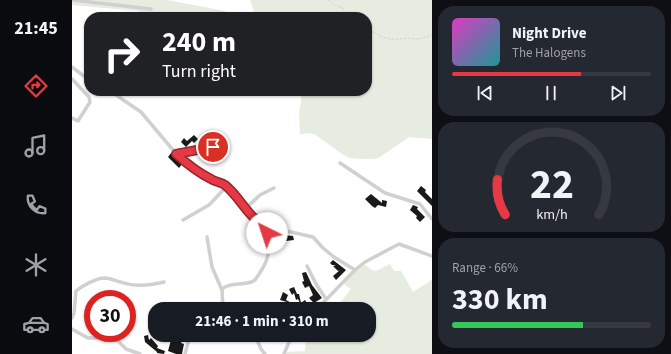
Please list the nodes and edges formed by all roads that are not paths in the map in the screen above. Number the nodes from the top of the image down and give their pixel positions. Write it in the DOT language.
graph roads {
  1 [pos="72,0"];
  2 [pos="151,9"];
  3 [pos="72,67"];
  4 [pos="84,76"];
  5 [pos="72,79"];
  6 [pos="84,92"];
  7 [pos="88,96"];
  8 [pos="117,96"];
  9 [pos="72,118"];
  10 [pos="213,147"];
  11 [pos="176,154"];
  12 [pos="340,163"];
  13 [pos="226,187"];
  14 [pos="274,188"];
  15 [pos="245,209"];
  16 [pos="432,218"];
  17 [pos="183,220"];
  18 [pos="266,226"];
  19 [pos="207,237"];
  20 [pos="432,256"];
  21 [pos="307,266"];
  22 [pos="354,270"];
  23 [pos="164,282"];
  24 [pos="222,290"];
  25 [pos="326,299"];
  26 [pos="223,302"];
  27 [pos="323,302"];
  28 [pos="72,318"];
  29 [pos="72,329"];
  30 [pos="188,342"];
  31 [pos="258,342"];
  32 [pos="289,342"];
  33 [pos="126,349"];
  34 [pos="128,354"];
  35 [pos="140,354"];
  36 [pos="185,354"];
  37 [pos="265,354"];
  38 [pos="284,354"];
  1 -- 2 [label="street"];
  3 -- 4 [label="street"];
  5 -- 6 [label="street"];
  7 -- 9 [label="street"];
  8 -- 11 [label="street"];
  10 -- 11 [label="street"];
  11 -- 13 [label="street"];
  12 -- 16 [label="street"];
  13 -- 15 [label="street"];
  13 -- 17 [label="street"];
  14 -- 15 [label="street"];
  15 -- 18 [label="street"];
  18 -- 22 [label="street"];
  18 -- 24 [label="street"];
  19 -- 24 [label="street"];
  20 -- 22 [label="street"];
  21 -- 25 [label="street"];
  22 -- 25 [label="street"];
  23 -- 28 [label="street"];
  24 -- 26 [label="street"];
  25 -- 27 [label="street"];
  29 -- 33 [label="street"];
  30 -- 36 [label="street"];
  31 -- 37 [label="street"];
  32 -- 38 [label="street"];
  33 -- 34 [label="street"];
  33 -- 35 [label="street"];
}
